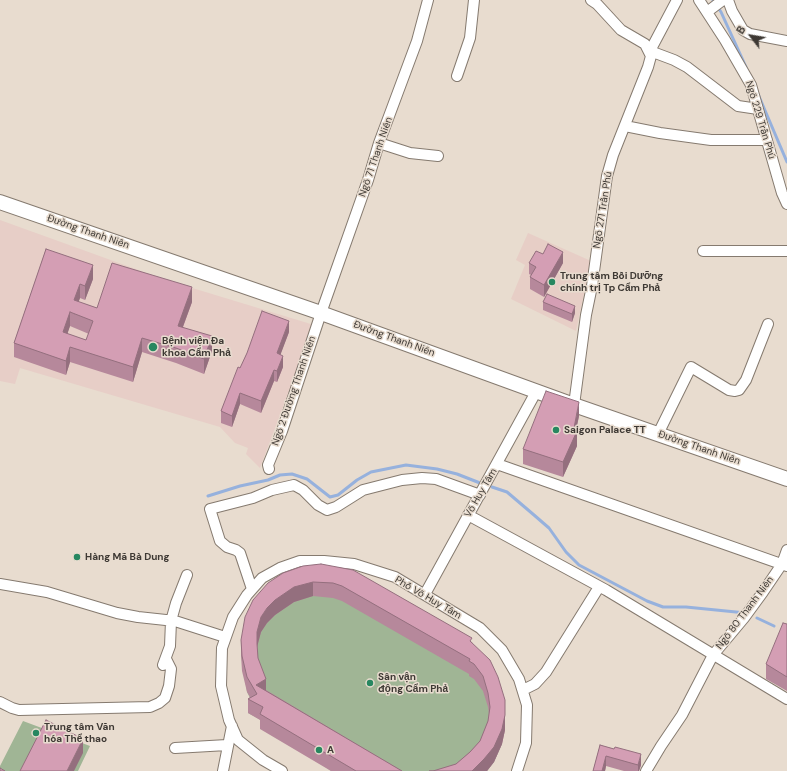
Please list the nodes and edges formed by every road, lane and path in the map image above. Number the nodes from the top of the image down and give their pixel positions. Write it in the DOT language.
graph roads {
  1 [pos="428,0"];
  2 [pos="474,0"];
  3 [pos="591,0"];
  4 [pos="677,0"];
  5 [pos="699,0"];
  6 [pos="718,5"];
  7 [pos="787,41"];
  8 [pos="650,51"];
  9 [pos="457,76"];
  10 [pos="758,109"];
  11 [pos="625,126"];
  12 [pos="767,140"];
  13 [pos="379,143"];
  14 [pos="438,156"];
  15 [pos="0,202"];
  16 [pos="787,204"];
  17 [pos="704,251"];
  18 [pos="787,251"];
  19 [pos="321,313"];
  20 [pos="768,324"];
  21 [pos="536,392"];
  22 [pos="574,405"];
  23 [pos="658,434"];
  24 [pos="497,464"];
  25 [pos="269,469"];
  26 [pos="787,479"];
  27 [pos="480,495"];
  28 [pos="468,516"];
  29 [pos="787,550"];
  30 [pos="784,565"];
  31 [pos="187,575"];
  32 [pos="0,584"];
  33 [pos="599,587"];
  34 [pos="252,589"];
  35 [pos="425,594"];
  36 [pos="171,621"];
  37 [pos="225,637"];
  38 [pos="713,655"];
  39 [pos="523,690"];
  40 [pos="787,699"];
  41 [pos="0,702"];
  42 [pos="232,726"];
  43 [pos="228,745"];
  44 [pos="175,748"];
  45 [pos="223,771"];
  46 [pos="282,771"];
  47 [pos="517,771"];
  48 [pos="646,771"];
  1 -- 13 [label="street, Ngõ 71 Thanh Niên"];
  2 -- 9 [label="street"];
  3 -- 8 [label="street"];
  4 -- 8 [label="street, Ngõ 271 Trần Phú"];
  5 -- 6 [label="street, Ngõ 229 Trần Phú"];
  6 -- 7 [label="street"];
  6 -- 10 [label="street, Ngõ 229 Trần Phú"];
  8 -- 10 [label="street"];
  8 -- 11 [label="street, Ngõ 271 Trần Phú"];
  10 -- 12 [label="street, Ngõ 229 Trần Phú"];
  11 -- 12 [label="street"];
  11 -- 22 [label="street, Ngõ 271 Trần Phú"];
  12 -- 16 [label="street, Ngõ 229 Trần Phú"];
  13 -- 14 [label="street"];
  13 -- 19 [label="street, Ngõ 71 Thanh Niên"];
  15 -- 19 [label="street, Đường Thanh Niên"];
  17 -- 18 [label="street"];
  19 -- 21 [label="street, Đường Thanh Niên"];
  19 -- 25 [label="street, Ngõ 2 Đường Thanh Niên"];
  20 -- 23 [label="street"];
  21 -- 22 [label="street, Đường Thanh Niên"];
  21 -- 24 [label="street, Võ Huy Tâm"];
  22 -- 23 [label="street, Đường Thanh Niên"];
  23 -- 26 [label="street, Đường Thanh Niên"];
  24 -- 27 [label="street, Võ Huy Tâm"];
  24 -- 30 [label="street"];
  27 -- 28 [label="street, Võ Huy Tâm"];
  27 -- 34 [label="street"];
  28 -- 33 [label="street"];
  28 -- 35 [label="street, Võ Huy Tâm"];
  29 -- 30 [label="street, Ngõ 80 Thanh Niên"];
  30 -- 38 [label="street, Ngõ 80 Thanh Niên"];
  31 -- 36 [label="street"];
  32 -- 36 [label="street"];
  33 -- 38 [label="street"];
  33 -- 39 [label="street"];
  34 -- 35 [label="street, Phố Võ Huy Tâm"];
  34 -- 37 [label="street, Phố Võ Huy Tâm"];
  35 -- 39 [label="street, Phố Võ Huy Tâm"];
  36 -- 37 [label="street"];
  36 -- 41 [label="street"];
  37 -- 42 [label="street, Phố Võ Huy Tâm"];
  38 -- 40 [label="street"];
  38 -- 48 [label="street, Ngõ 80 Thanh Niên"];
  39 -- 47 [label="street, Phố Võ Huy Tâm"];
  42 -- 43 [label="street, Phố Võ Huy Tâm"];
  42 -- 46 [label="street, Phố Võ Huy Tâm"];
  43 -- 44 [label="street"];
  43 -- 45 [label="street, Phố Võ Huy Tâm"];
}
